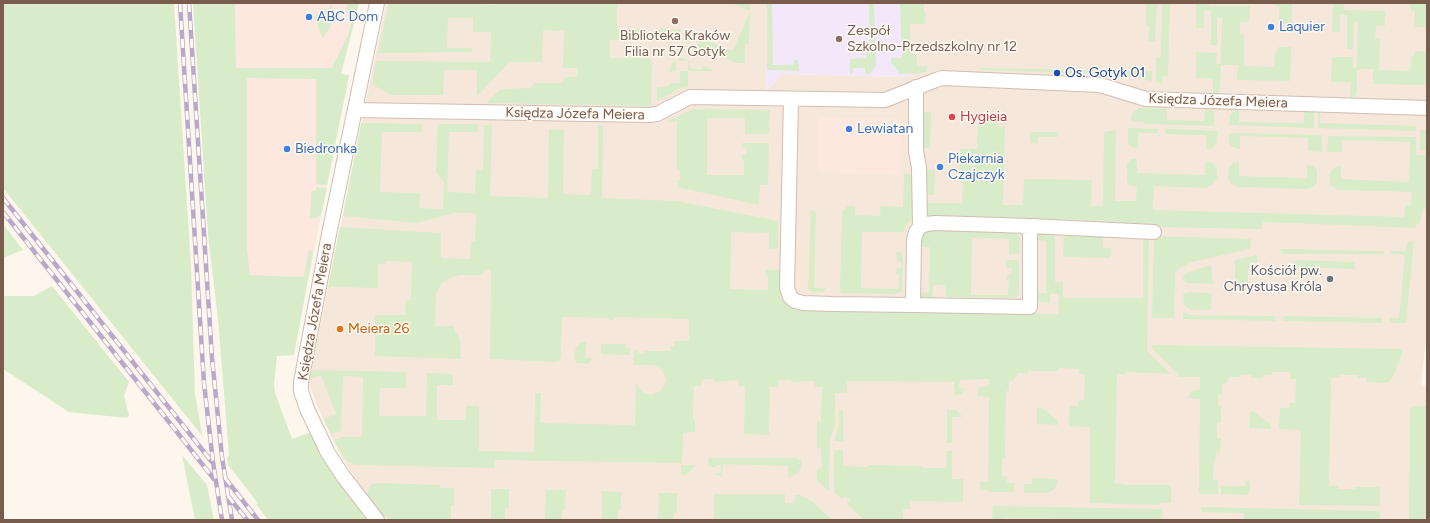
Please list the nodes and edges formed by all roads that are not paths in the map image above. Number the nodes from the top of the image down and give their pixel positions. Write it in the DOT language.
graph roads {
  1 [pos="377,3"];
  2 [pos="916,87"];
  3 [pos="791,99"];
  4 [pos="1427,108"];
  5 [pos="355,110"];
  6 [pos="1030,226"];
  7 [pos="920,227"];
  8 [pos="1154,232"];
  9 [pos="913,305"];
  10 [pos="377,520"];
  1 -- 5 [label="street, Księdza Józefa Meiera"];
  2 -- 3 [label="street, Księdza Józefa Meiera"];
  2 -- 4 [label="street, Księdza Józefa Meiera"];
  2 -- 7 [label="street"];
  3 -- 5 [label="street, Księdza Józefa Meiera"];
  3 -- 9 [label="street"];
  5 -- 10 [label="street, Księdza Józefa Meiera"];
  6 -- 7 [label="street"];
  6 -- 8 [label="street"];
  6 -- 9 [label="street"];
  7 -- 9 [label="street"];
}
